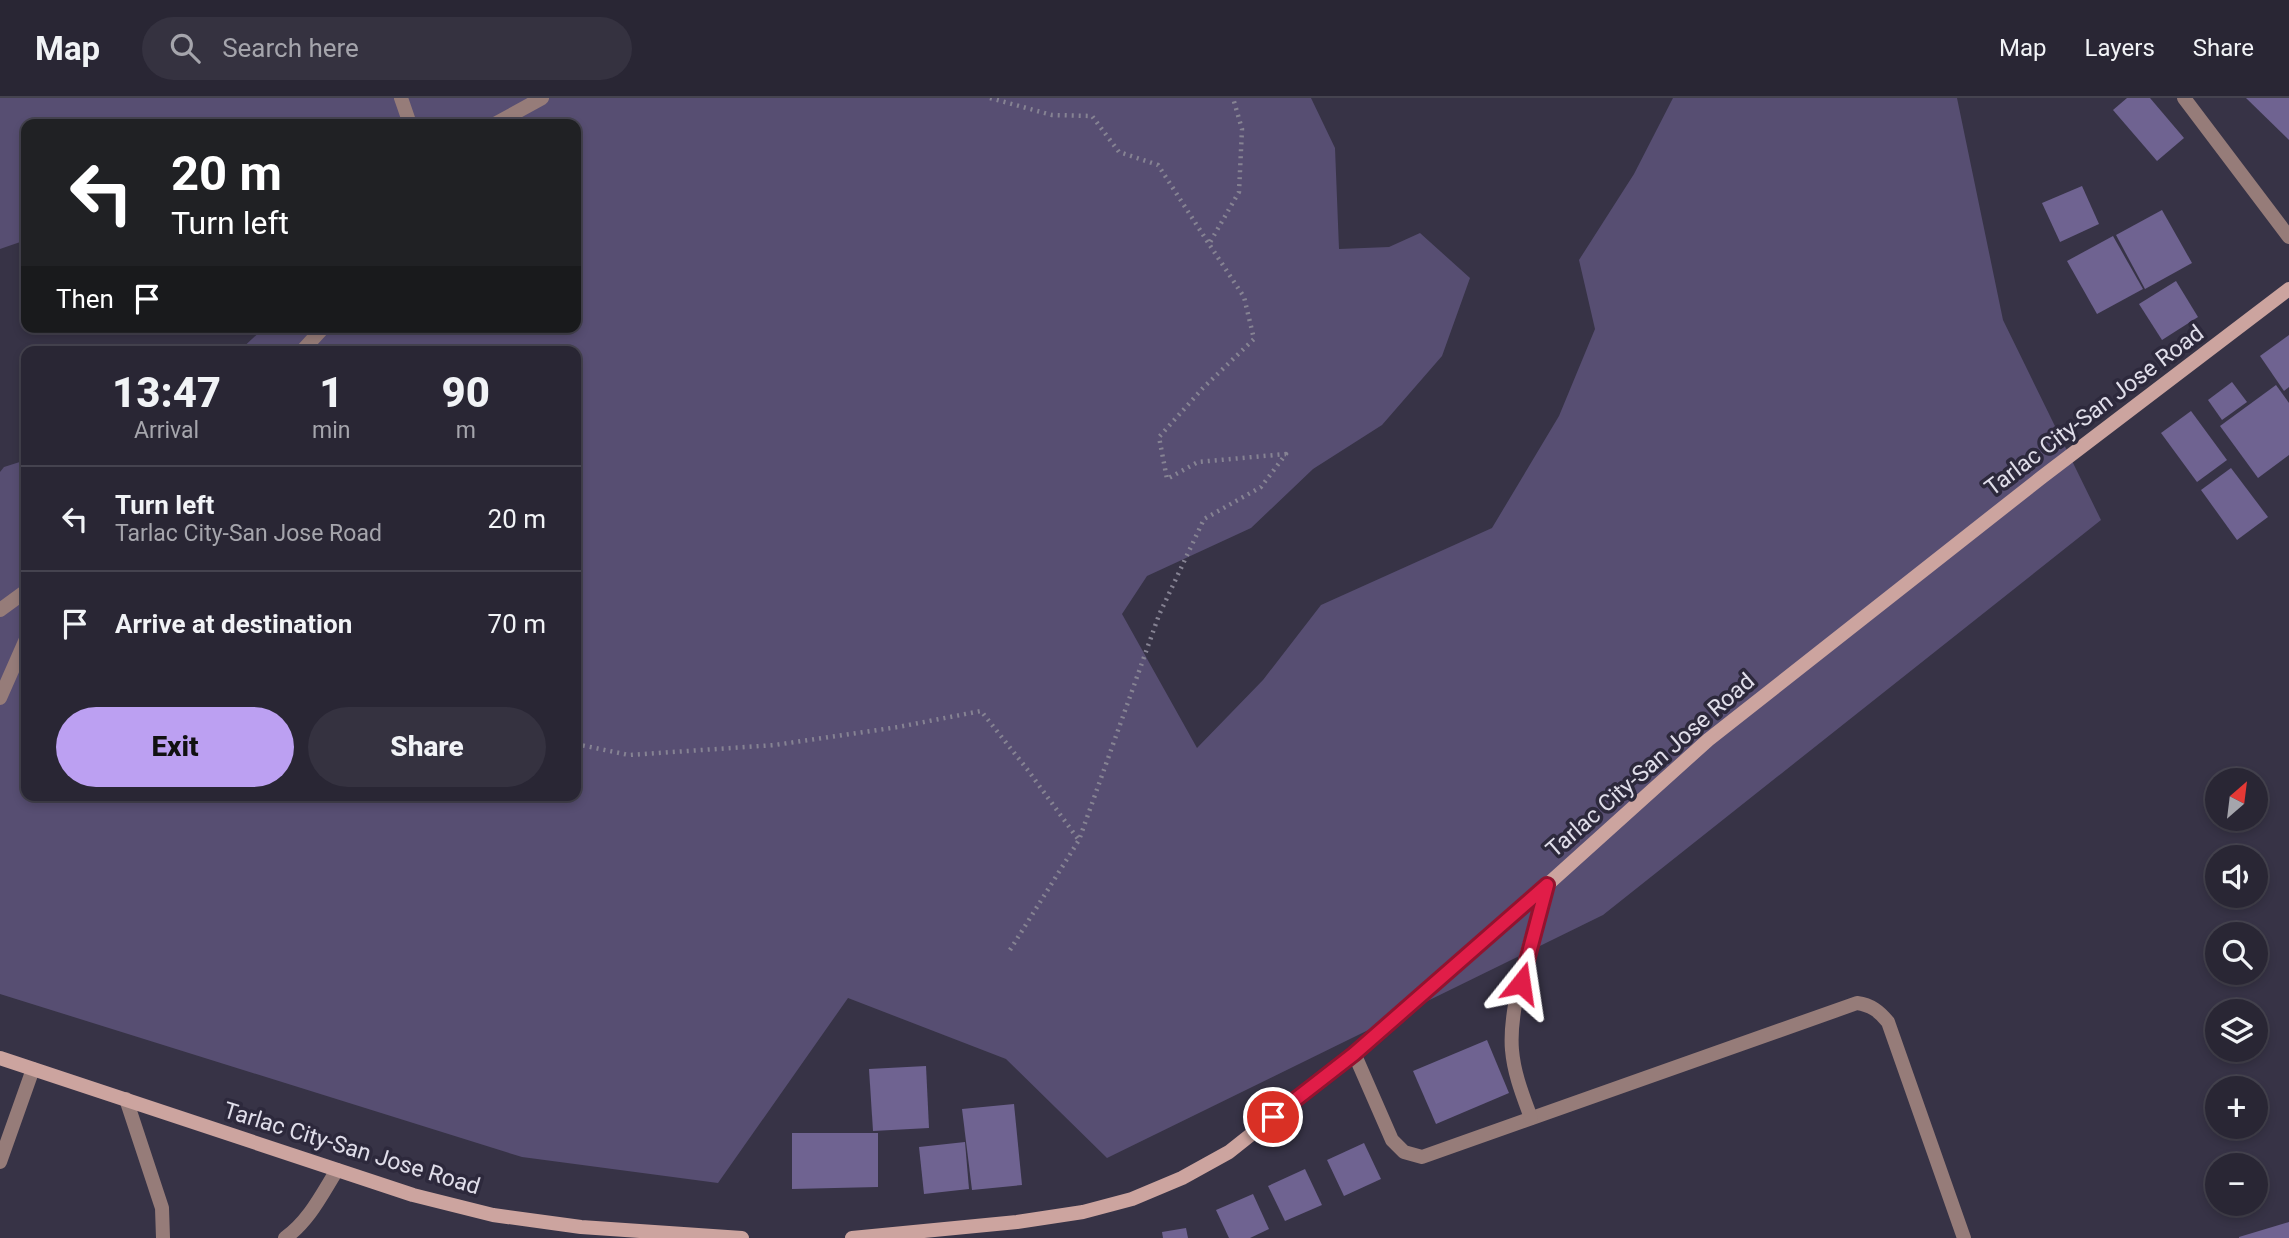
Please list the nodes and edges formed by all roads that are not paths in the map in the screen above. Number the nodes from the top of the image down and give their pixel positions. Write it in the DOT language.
graph roads {
  1 [pos="401,98"];
  2 [pos="542,98"];
  3 [pos="2184,98"];
  4 [pos="408,119"];
  5 [pos="504,119"];
  6 [pos="2289,237"];
  7 [pos="2289,289"];
  8 [pos="318,333"];
  9 [pos="307,346"];
  10 [pos="21,595"];
  11 [pos="0,610"];
  12 [pos="21,650"];
  13 [pos="0,698"];
  14 [pos="1547,885"];
  15 [pos="1354,1054"];
  16 [pos="0,1058"];
  17 [pos="33,1069"];
  18 [pos="125,1099"];
  19 [pos="1531,1118"];
  20 [pos="0,1162"];
  21 [pos="337,1170"];
  22 [pos="163,1238"];
  23 [pos="285,1238"];
  24 [pos="742,1238"];
  25 [pos="852,1238"];
  26 [pos="1964,1238"];
  1 -- 4 [label="street"];
  2 -- 5 [label="street"];
  3 -- 6 [label="street"];
  7 -- 14 [label="main road, Tarlac City-San Jose Road"];
  8 -- 9 [label="street"];
  10 -- 11 [label="street"];
  12 -- 13 [label="street"];
  14 -- 15 [label="main road, Tarlac City-San Jose Road"];
  14 -- 19 [label="street"];
  15 -- 19 [label="street"];
  15 -- 25 [label="main road, Tarlac City-San Jose Road"];
  16 -- 17 [label="main road, Tarlac City-San Jose Road"];
  17 -- 18 [label="main road, Tarlac City-San Jose Road"];
  17 -- 20 [label="street"];
  18 -- 21 [label="main road, Tarlac City-San Jose Road"];
  18 -- 22 [label="street"];
  19 -- 26 [label="street"];
  21 -- 23 [label="street"];
  21 -- 24 [label="main road, Tarlac City-San Jose Road"];
}
